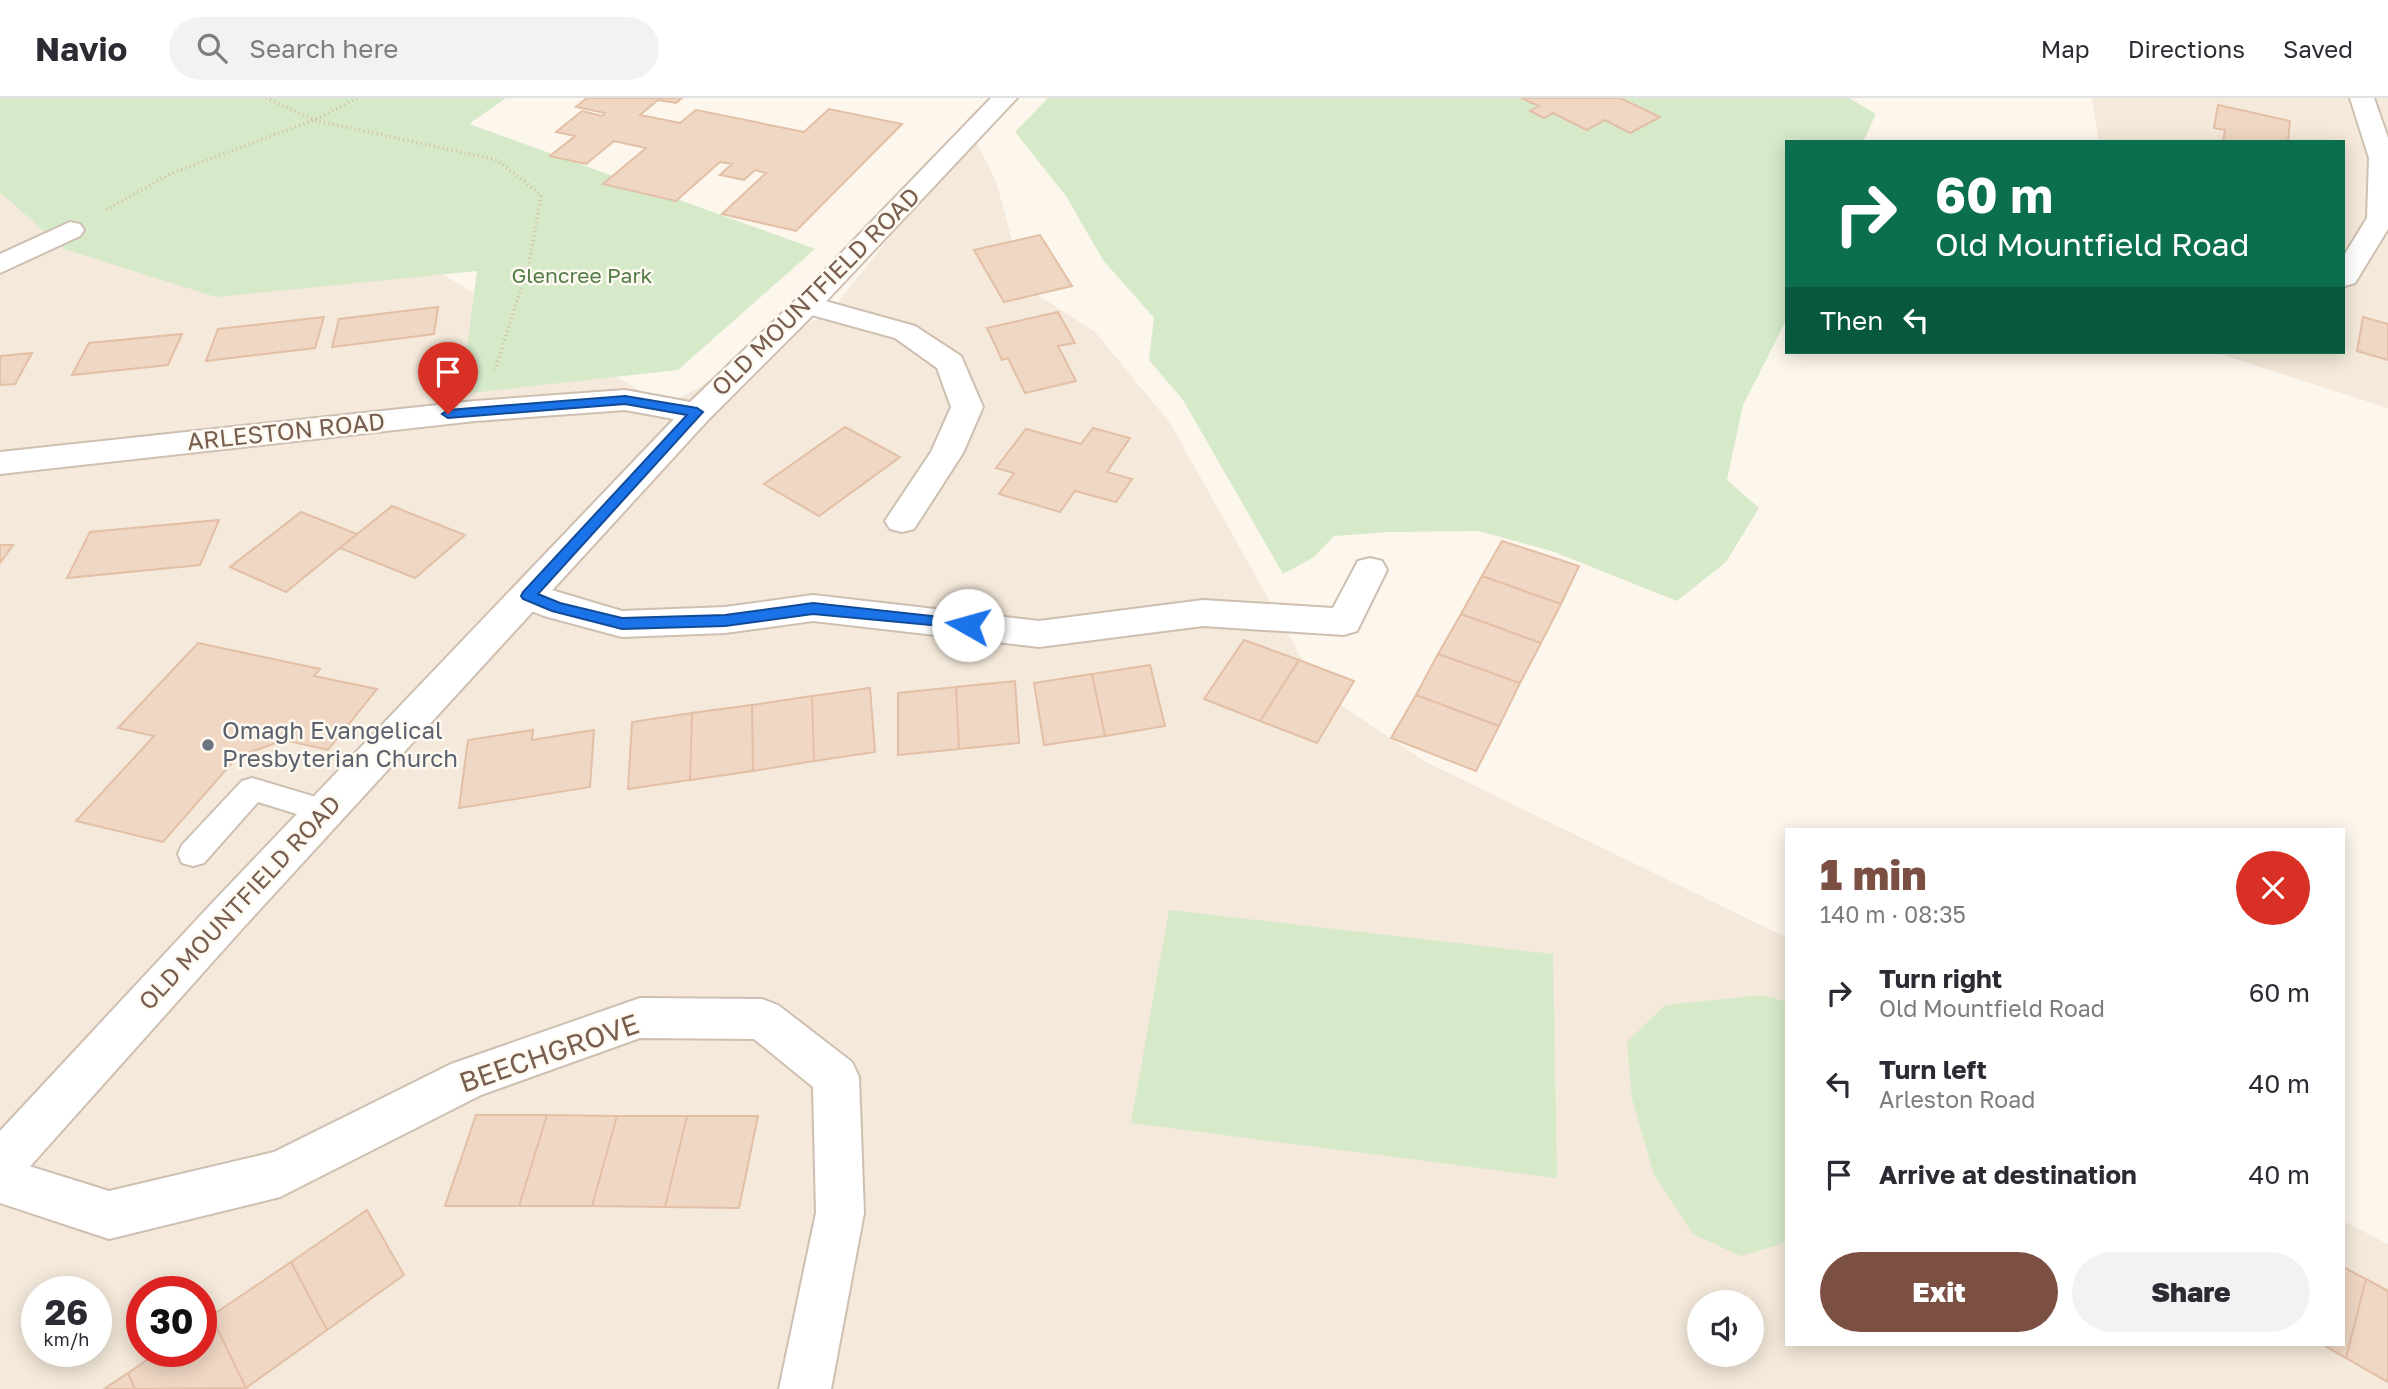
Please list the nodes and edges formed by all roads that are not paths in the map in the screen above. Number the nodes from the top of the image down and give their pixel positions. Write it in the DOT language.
graph roads {
  1 [pos="1005,98"];
  2 [pos="2362,98"];
  3 [pos="70,230"];
  4 [pos="0,265"];
  5 [pos="2345,277"];
  6 [pos="807,305"];
  7 [pos="697,412"];
  8 [pos="0,463"];
  9 [pos="902,521"];
  10 [pos="1370,570"];
  11 [pos="528,596"];
  12 [pos="326,811"];
  13 [pos="193,855"];
  14 [pos="0,1164"];
  15 [pos="0,1180"];
  16 [pos="805,1389"];
  1 -- 6 [label="street, OLD MOUNTFIELD ROAD"];
  2 -- 5 [label="street"];
  3 -- 4 [label="street"];
  6 -- 7 [label="street, OLD MOUNTFIELD ROAD"];
  6 -- 9 [label="street"];
  7 -- 8 [label="street, ARLESTON ROAD"];
  7 -- 11 [label="street, OLD MOUNTFIELD ROAD"];
  10 -- 11 [label="street"];
  11 -- 12 [label="street, OLD MOUNTFIELD ROAD"];
  12 -- 13 [label="lane"];
  12 -- 14 [label="street, OLD MOUNTFIELD ROAD"];
  15 -- 16 [label="street, BEECHGROVE"];
}
